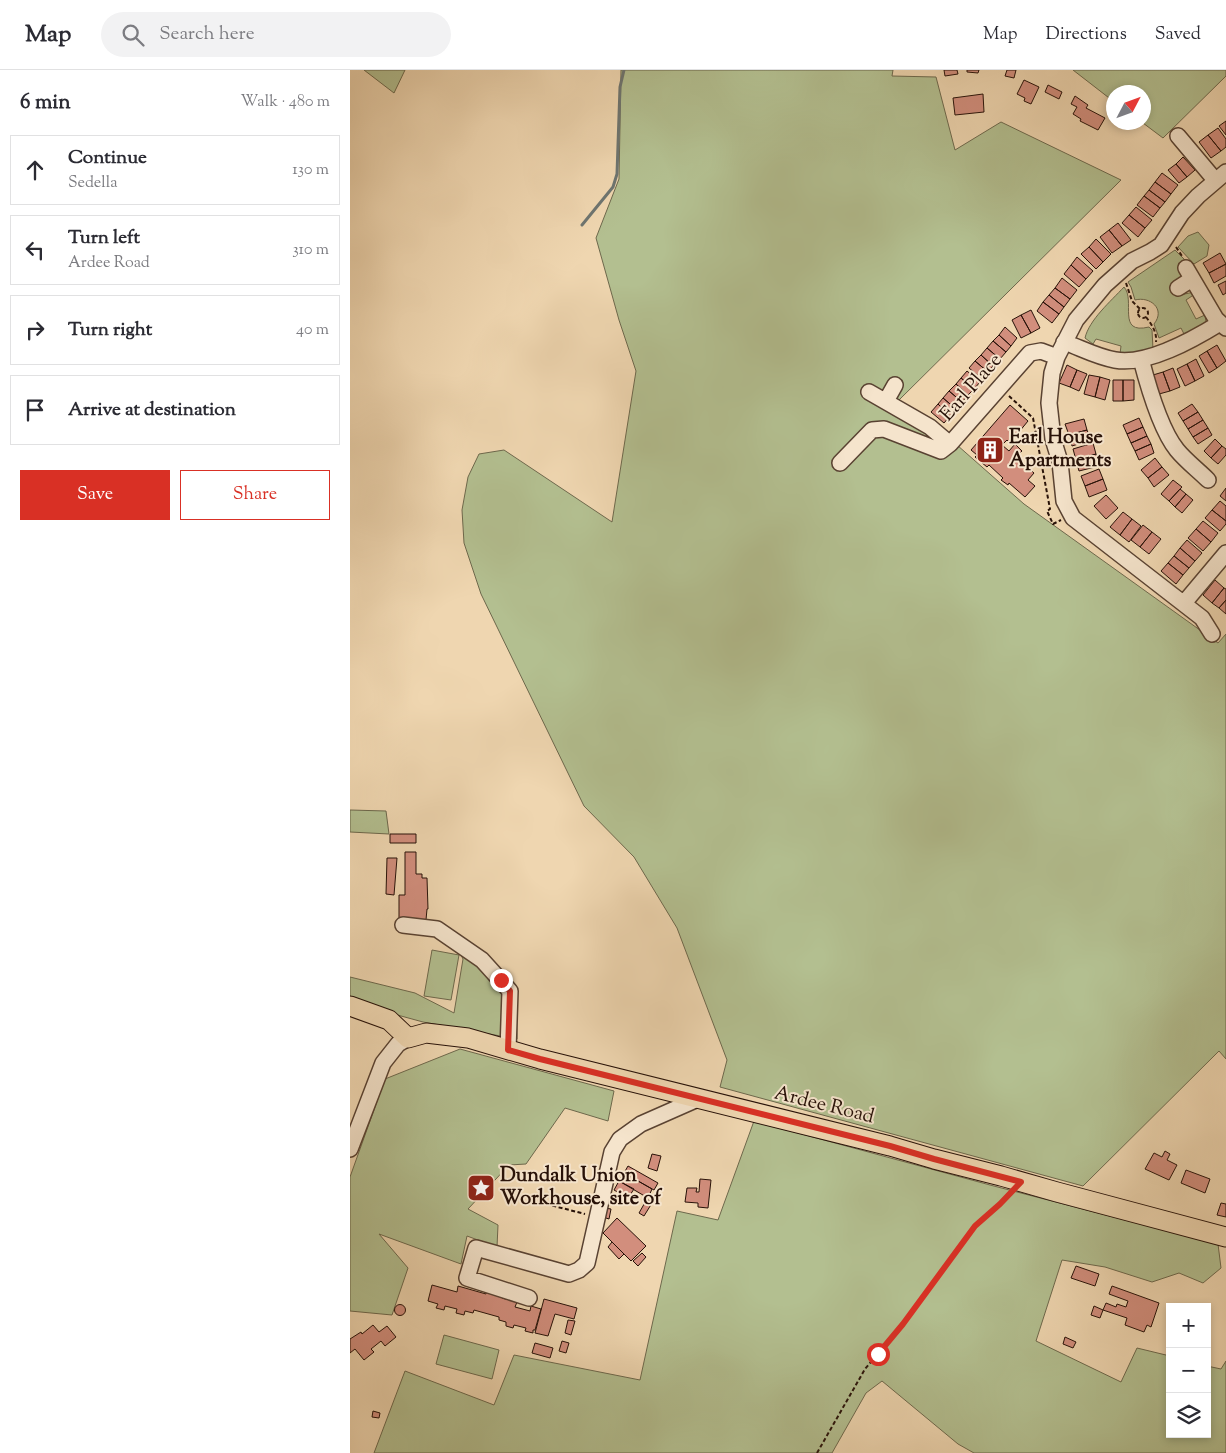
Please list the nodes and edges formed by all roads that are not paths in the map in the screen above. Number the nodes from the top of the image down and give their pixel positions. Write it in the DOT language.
graph roads {
  1 [pos="1178,136"];
  2 [pos="1220,176"];
  3 [pos="1178,288"];
  4 [pos="1223,325"];
  5 [pos="1064,342"];
  6 [pos="1057,357"];
  7 [pos="1141,359"];
  8 [pos="895,385"];
  9 [pos="869,392"];
  10 [pos="886,401"];
  11 [pos="950,444"];
  12 [pos="840,463"];
  13 [pos="1208,480"];
  14 [pos="1226,553"];
  15 [pos="1184,603"];
  16 [pos="1212,634"];
  17 [pos="403,925"];
  18 [pos="350,1006"];
  19 [pos="408,1038"];
  20 [pos="508,1050"];
  21 [pos="700,1098"];
  22 [pos="350,1149"];
  23 [pos="1226,1237"];
  24 [pos="529,1298"];
  1 -- 2 [label="street"];
  2 -- 5 [label="street"];
  3 -- 4 [label="street"];
  4 -- 7 [label="street"];
  5 -- 6 [label="street"];
  5 -- 7 [label="street"];
  6 -- 11 [label="street, Earl Place"];
  6 -- 15 [label="street"];
  7 -- 13 [label="street"];
  8 -- 10 [label="street"];
  9 -- 10 [label="street, Earl Place"];
  10 -- 11 [label="street, Earl Place"];
  11 -- 12 [label="street"];
  14 -- 15 [label="street"];
  15 -- 16 [label="street"];
  17 -- 20 [label="street"];
  18 -- 19 [label="main road"];
  19 -- 20 [label="main road, Ardee Road"];
  19 -- 22 [label="street"];
  20 -- 21 [label="main road, Ardee Road"];
  21 -- 23 [label="main road, Ardee Road"];
  21 -- 24 [label="street"];
}
